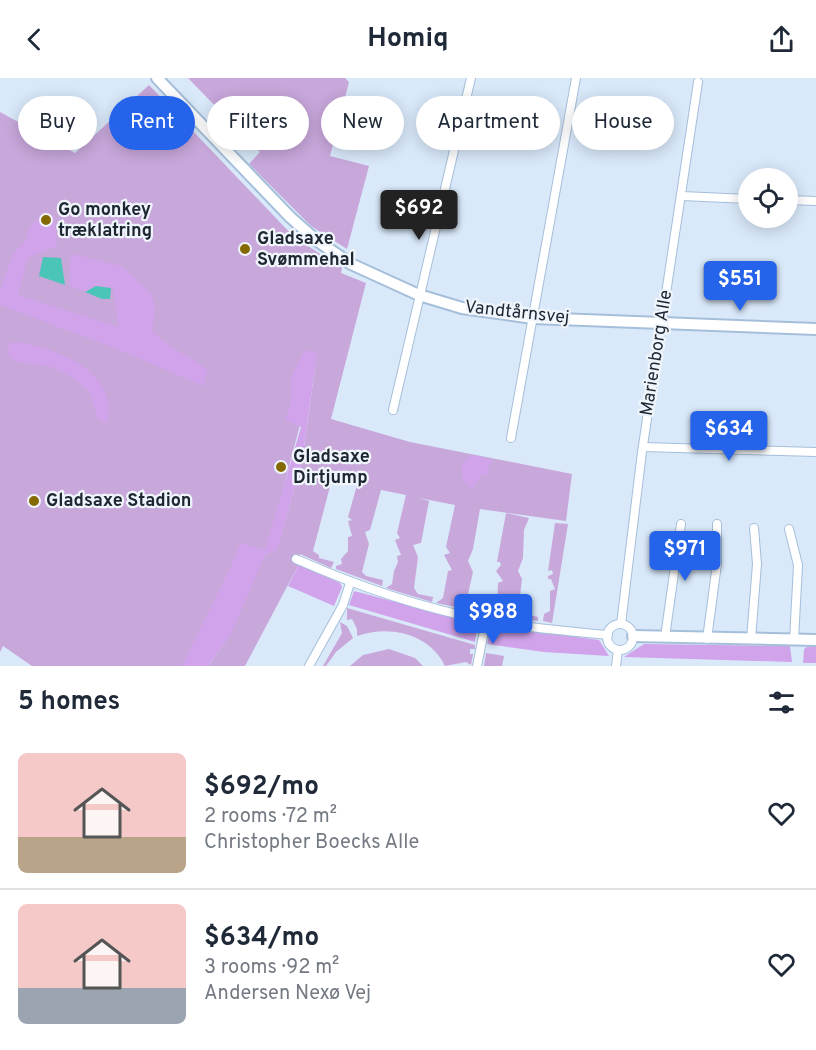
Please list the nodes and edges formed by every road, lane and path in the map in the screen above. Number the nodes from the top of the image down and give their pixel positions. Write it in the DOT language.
graph roads {
  1 [pos="157,78"];
  2 [pos="471,78"];
  3 [pos="576,78"];
  4 [pos="698,82"];
  5 [pos="682,196"];
  6 [pos="738,199"];
  7 [pos="798,200"];
  8 [pos="816,201"];
  9 [pos="419,295"];
  10 [pos="533,318"];
  11 [pos="663,323"];
  12 [pos="816,329"];
  13 [pos="393,411"];
  14 [pos="511,438"];
  15 [pos="643,447"];
  16 [pos="816,452"];
  17 [pos="681,524"];
  18 [pos="717,524"];
  19 [pos="754,528"];
  20 [pos="789,529"];
  21 [pos="296,559"];
  22 [pos="350,583"];
  23 [pos="486,621"];
  24 [pos="621,624"];
  25 [pos="608,635"];
  26 [pos="633,636"];
  27 [pos="665,637"];
  28 [pos="707,639"];
  29 [pos="751,639"];
  30 [pos="794,640"];
  31 [pos="816,640"];
  32 [pos="618,650"];
  33 [pos="309,666"];
  34 [pos="477,666"];
  35 [pos="616,666"];
  1 -- 9 [label="street, Vandtårnsvej"];
  2 -- 9 [label="street"];
  3 -- 10 [label="street"];
  4 -- 5 [label="street, Marienborg Alle"];
  5 -- 6 [label="street"];
  5 -- 11 [label="street, Marienborg Alle"];
  7 -- 8 [label="street"];
  9 -- 10 [label="street, Vandtårnsvej"];
  9 -- 13 [label="street"];
  10 -- 11 [label="street, Vandtårnsvej"];
  10 -- 14 [label="street"];
  11 -- 12 [label="street, Vandtårnsvej"];
  11 -- 15 [label="street, Marienborg Alle"];
  15 -- 16 [label="street"];
  15 -- 24 [label="street, Marienborg Alle"];
  17 -- 27 [label="street"];
  18 -- 28 [label="street"];
  19 -- 29 [label="street"];
  20 -- 30 [label="street"];
  21 -- 22 [label="street"];
  22 -- 23 [label="street"];
  22 -- 33 [label="street"];
  23 -- 25 [label="street"];
  23 -- 34 [label="street"];
  24 -- 25 [label="street"];
  24 -- 26 [label="street"];
  25 -- 32 [label="street"];
  26 -- 27 [label="street"];
  26 -- 32 [label="street"];
  27 -- 28 [label="street"];
  28 -- 29 [label="street"];
  29 -- 30 [label="street"];
  30 -- 31 [label="street"];
  32 -- 35 [label="street"];
}
